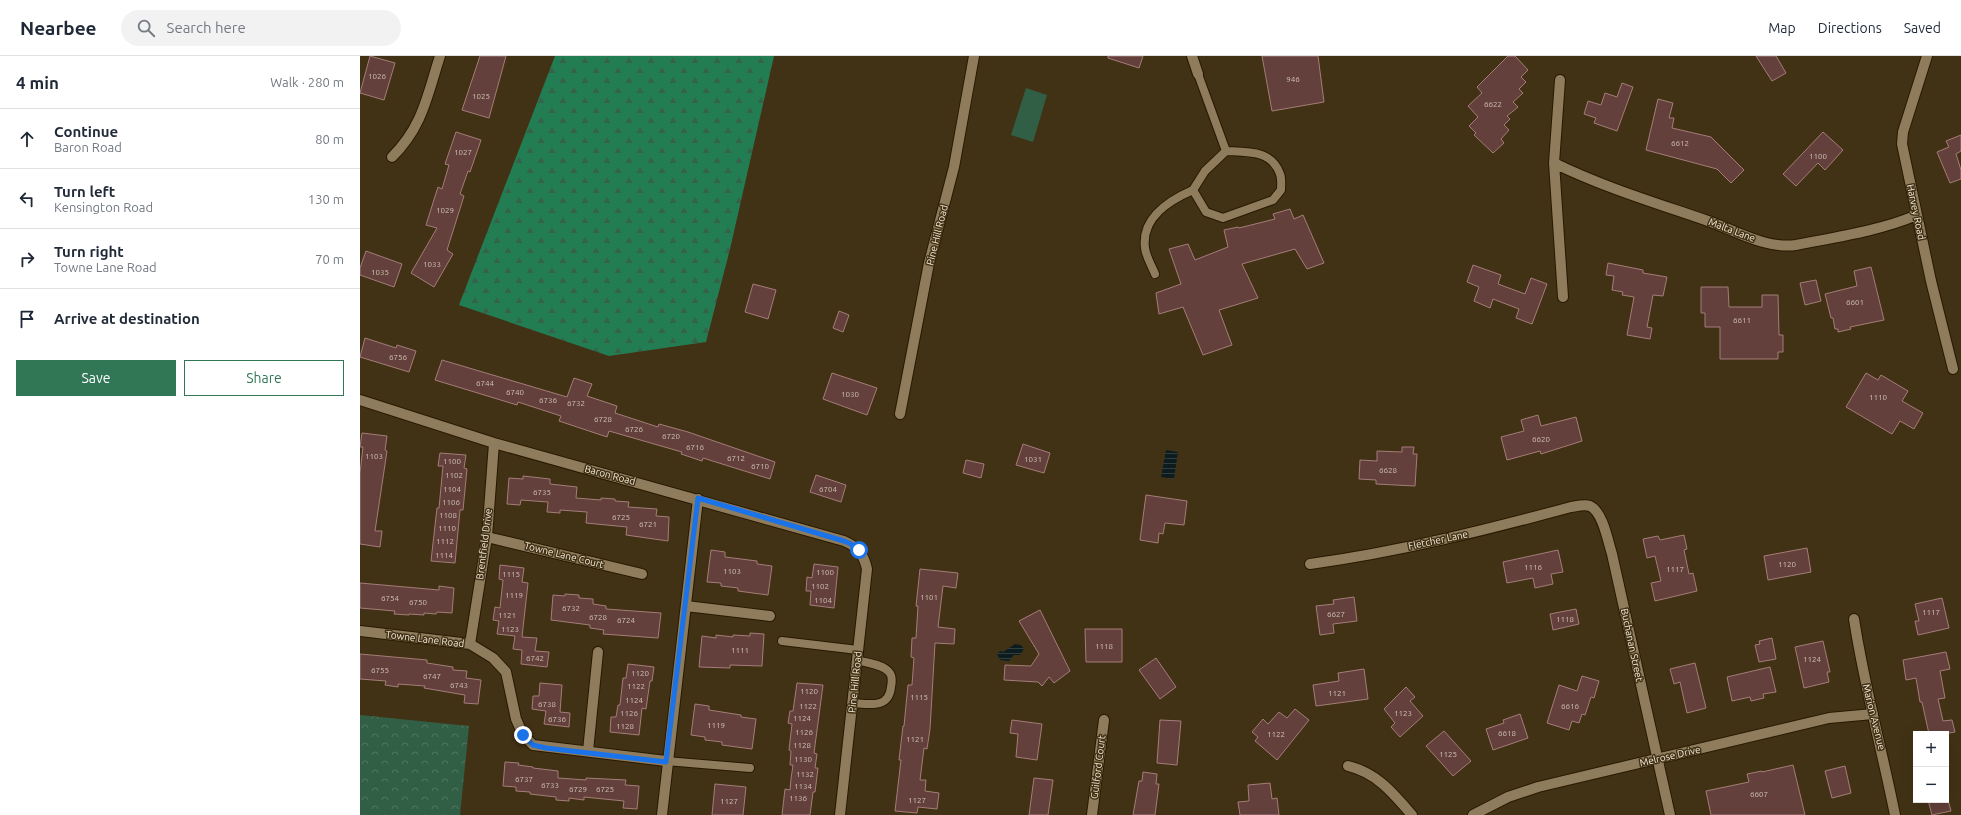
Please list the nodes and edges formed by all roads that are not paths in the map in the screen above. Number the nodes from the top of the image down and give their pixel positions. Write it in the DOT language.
graph roads {
  1 [pos="440,56"];
  2 [pos="974,56"];
  3 [pos="1192,56"];
  4 [pos="1927,56"];
  5 [pos="1198,74"];
  6 [pos="1560,80"];
  7 [pos="1226,152"];
  8 [pos="392,157"];
  9 [pos="1554,163"];
  10 [pos="1194,190"];
  11 [pos="1916,215"];
  12 [pos="1155,274"];
  13 [pos="1563,297"];
  14 [pos="1953,369"];
  15 [pos="360,400"];
  16 [pos="900,414"];
  17 [pos="494,443"];
  18 [pos="698,498"];
  19 [pos="1564,509"];
  20 [pos="487,537"];
  21 [pos="859,550"];
  22 [pos="1310,564"];
  23 [pos="642,574"];
  24 [pos="686,606"];
  25 [pos="770,616"];
  26 [pos="1854,619"];
  27 [pos="360,632"];
  28 [pos="782,641"];
  29 [pos="470,644"];
  30 [pos="598,652"];
  31 [pos="858,655"];
  32 [pos="852,703"];
  33 [pos="1873,714"];
  34 [pos="1104,720"];
  35 [pos="588,751"];
  36 [pos="1657,759"];
  37 [pos="666,762"];
  38 [pos="1348,766"];
  39 [pos="750,768"];
  40 [pos="662,815"];
  41 [pos="840,815"];
  42 [pos="1092,815"];
  43 [pos="1412,815"];
  44 [pos="1473,815"];
  45 [pos="1670,815"];
  46 [pos="1895,815"];
  1 -- 8 [label="street"];
  2 -- 16 [label="street, Pine Hill Road"];
  3 -- 5 [label="street"];
  4 -- 11 [label="street, Harvey Road"];
  5 -- 7 [label="lane"];
  6 -- 9 [label="street"];
  7 -- 10 [label="lane"];
  7 -- 10 [label="lane"];
  9 -- 11 [label="street, Malta Lane"];
  9 -- 13 [label="street"];
  10 -- 12 [label="lane"];
  11 -- 14 [label="street, Harvey Road"];
  15 -- 17 [label="street, Baron Road"];
  17 -- 18 [label="street, Baron Road"];
  17 -- 20 [label="street, Brentfield Drive"];
  18 -- 21 [label="street, Baron Road"];
  18 -- 24 [label="street"];
  19 -- 22 [label="street, Fletcher Lane"];
  19 -- 36 [label="street, Buchanan Street"];
  20 -- 23 [label="street, Towne Lane Court"];
  20 -- 29 [label="street, Brentfield Drive"];
  21 -- 31 [label="street, Pine Hill Road"];
  24 -- 25 [label="street"];
  24 -- 37 [label="street"];
  26 -- 33 [label="street, Marion Avenue"];
  27 -- 29 [label="street, Towne Lane Road"];
  28 -- 31 [label="lane"];
  29 -- 35 [label="street, Towne Lane Road"];
  30 -- 35 [label="street"];
  31 -- 32 [label="street, Pine Hill Road"];
  31 -- 32 [label="lane"];
  32 -- 41 [label="street, Pine Hill Road"];
  33 -- 36 [label="street, Melrose Drive"];
  33 -- 46 [label="street, Marion Avenue"];
  34 -- 42 [label="street, Guilford Court"];
  35 -- 37 [label="street, Towne Lane Road"];
  36 -- 44 [label="street, Melrose Drive"];
  36 -- 45 [label="street, Buchanan Street"];
  37 -- 39 [label="lane"];
  37 -- 40 [label="street"];
  38 -- 43 [label="street"];
}
